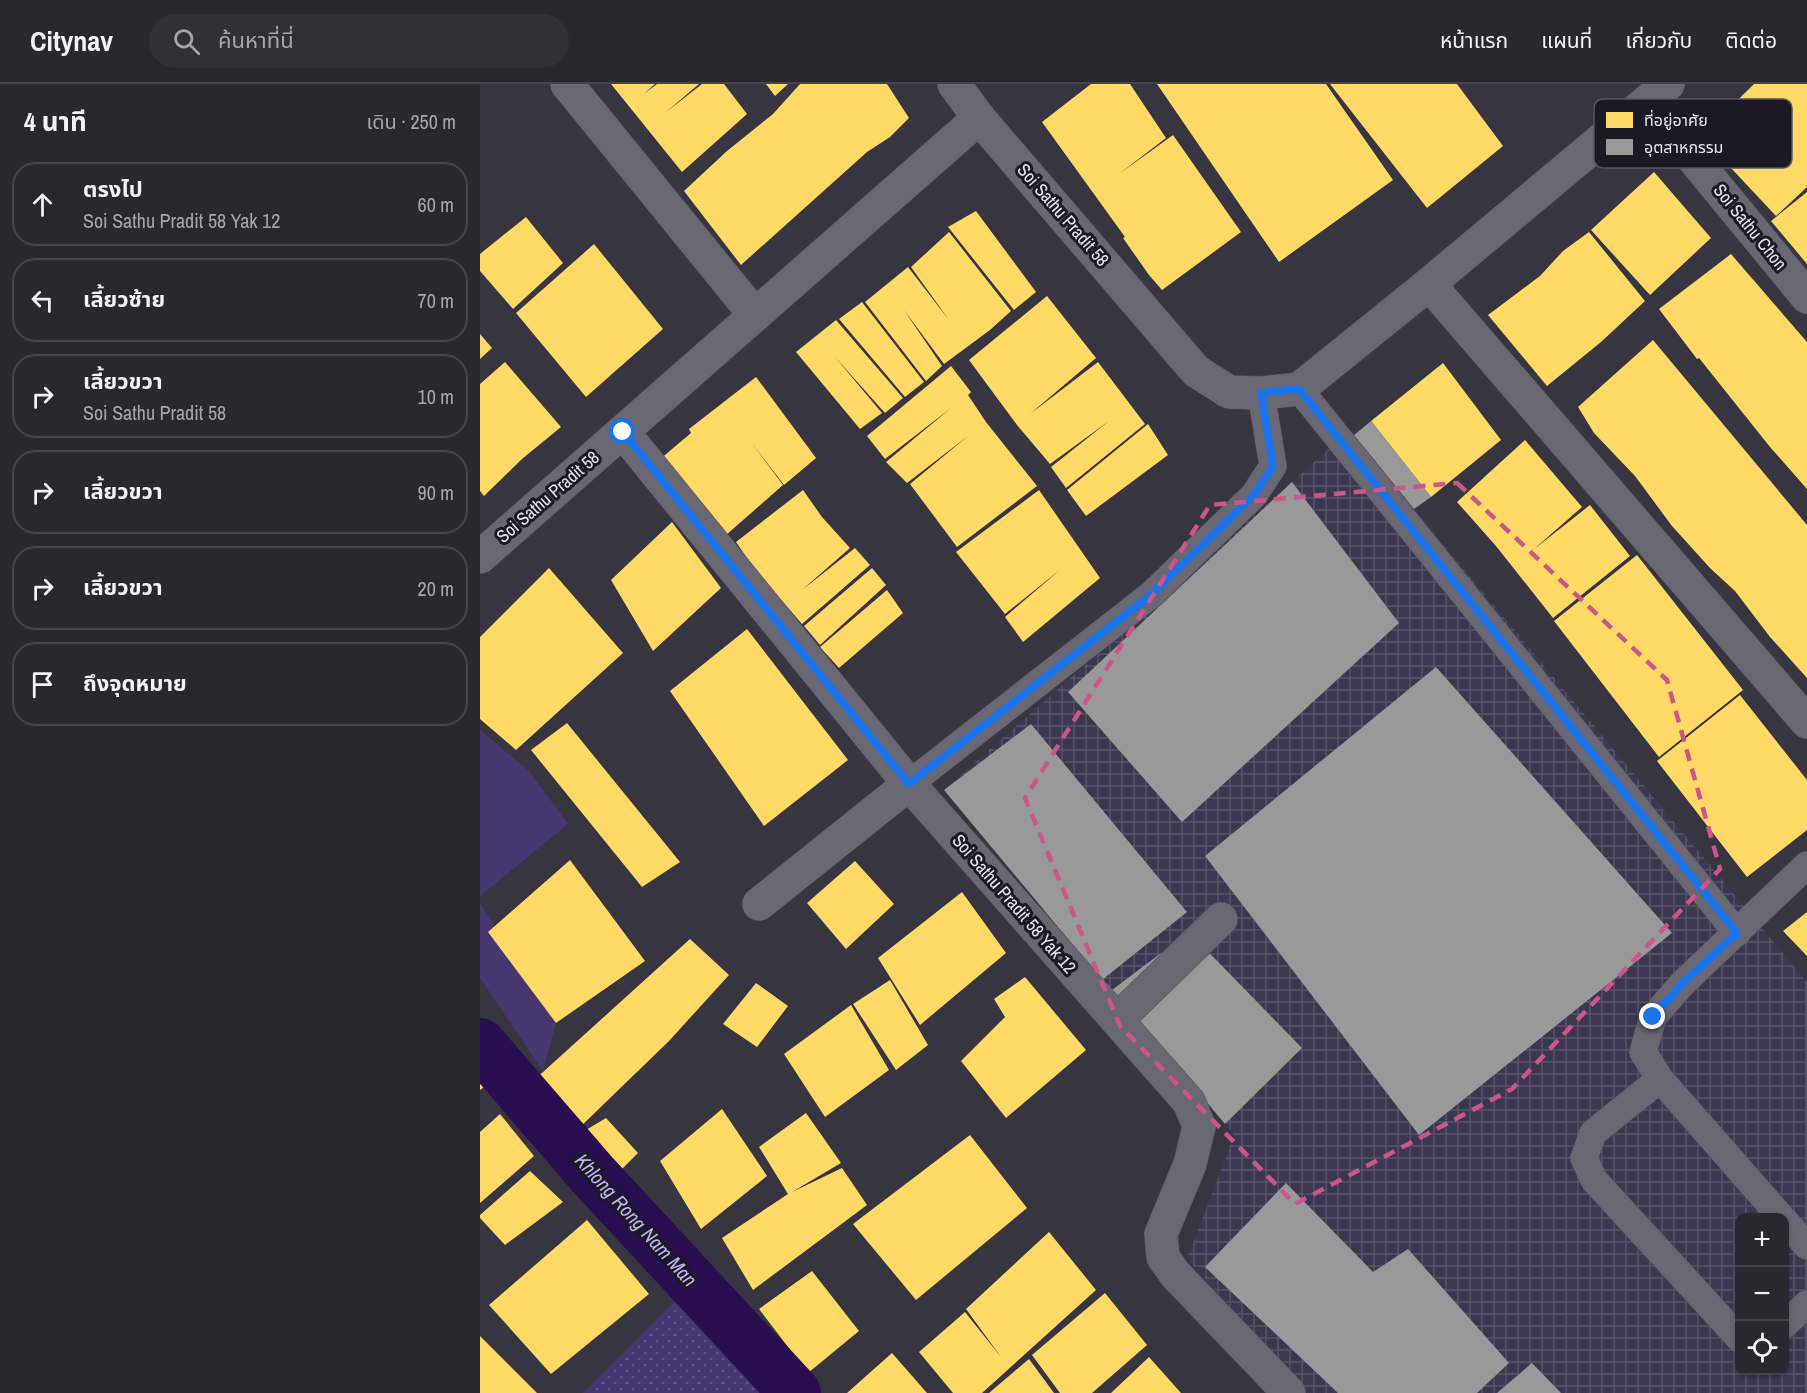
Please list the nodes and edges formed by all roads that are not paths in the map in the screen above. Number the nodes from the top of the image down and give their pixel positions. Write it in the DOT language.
graph roads {
  1 [pos="567,84"];
  2 [pos="954,84"];
  3 [pos="979,118"];
  4 [pos="1594,146"];
  5 [pos="1712,168"];
  6 [pos="1429,285"];
  7 [pos="1807,297"];
  8 [pos="755,315"];
  9 [pos="1299,389"];
  10 [pos="1261,393"];
  11 [pos="623,432"];
  12 [pos="482,550"];
  13 [pos="1807,722"];
  14 [pos="909,784"];
  15 [pos="1807,865"];
  16 [pos="759,904"];
  17 [pos="1221,919"];
  18 [pos="1737,933"];
  19 [pos="1117,1020"];
  20 [pos="1660,1079"];
  21 [pos="1779,1213"];
  22 [pos="1789,1225"];
  23 [pos="1807,1246"];
  24 [pos="1807,1304"];
  25 [pos="1789,1321"];
  26 [pos="1735,1334"];
  27 [pos="1289,1393"];
  1 -- 8 [label="street"];
  2 -- 3 [label="street"];
  3 -- 8 [label="street, Soi Sathu Pradit 58"];
  3 -- 10 [label="street, Soi Sathu Pradit 58"];
  4 -- 6 [label="street"];
  5 -- 7 [label="street, Soi Sathu Chon"];
  6 -- 9 [label="street"];
  6 -- 13 [label="street"];
  8 -- 11 [label="street, Soi Sathu Pradit 58"];
  9 -- 10 [label="street, Soi Sathu Pradit 58"];
  9 -- 18 [label="lane"];
  10 -- 14 [label="lane"];
  11 -- 12 [label="street, Soi Sathu Pradit 58"];
  11 -- 14 [label="street, Soi Sathu Pradit 58 Yak 12"];
  14 -- 16 [label="street"];
  14 -- 19 [label="street, Soi Sathu Pradit 58 Yak 12"];
  15 -- 18 [label="lane"];
  17 -- 19 [label="street"];
  18 -- 20 [label="lane"];
  19 -- 27 [label="street, Soi Sathu Pradit 58 Yak 12"];
  20 -- 21 [label="lane"];
  20 -- 26 [label="lane"];
  22 -- 23 [label="lane"];
  24 -- 25 [label="lane"];
}
